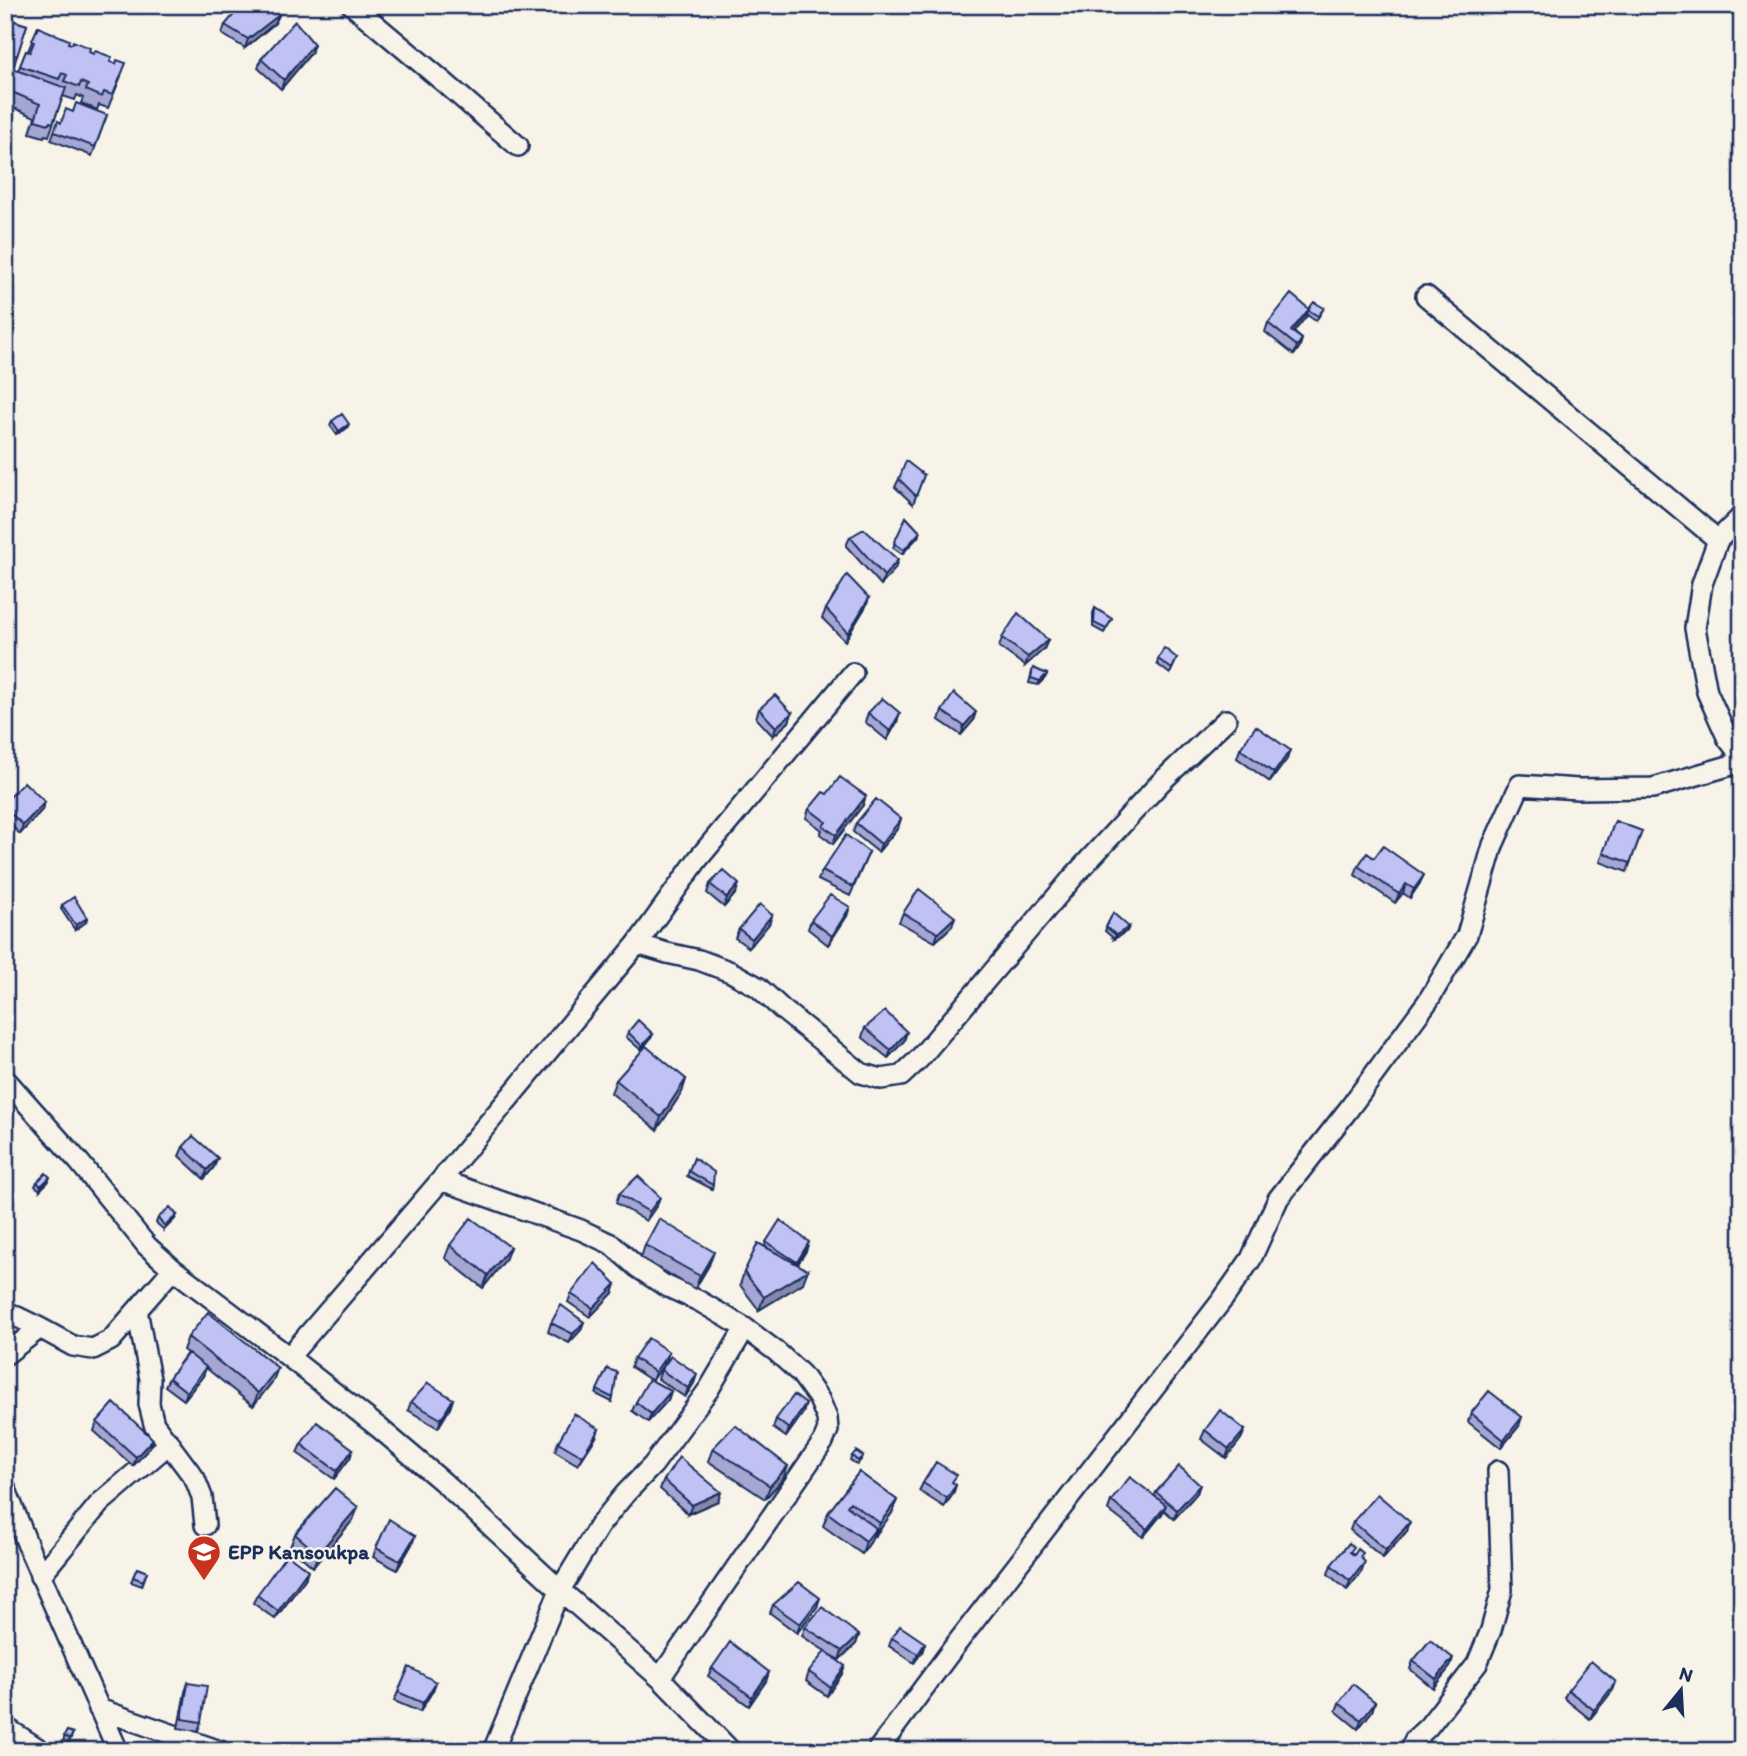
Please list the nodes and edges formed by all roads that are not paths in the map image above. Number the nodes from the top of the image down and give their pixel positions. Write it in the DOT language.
graph roads {
  1 [pos="352,5"];
  2 [pos="518,146"];
  3 [pos="1426,296"];
  4 [pos="1742,516"];
  5 [pos="1718,540"];
  6 [pos="853,673"];
  7 [pos="1226,720"];
  8 [pos="1742,757"];
  9 [pos="1742,762"];
  10 [pos="637,944"];
  11 [pos="5,1079"];
  12 [pos="441,1180"];
  13 [pos="173,1269"];
  14 [pos="137,1310"];
  15 [pos="5,1311"];
  16 [pos="40,1328"];
  17 [pos="745,1328"];
  18 [pos="5,1355"];
  19 [pos="289,1357"];
  20 [pos="170,1443"];
  21 [pos="1498,1471"];
  22 [pos="5,1487"];
  23 [pos="205,1525"];
  24 [pos="40,1576"];
  25 [pos="560,1590"];
  26 [pos="660,1678"];
  27 [pos="99,1709"];
  28 [pos="5,1727"];
  29 [pos="42,1751"];
  30 [pos="118,1751"];
  31 [pos="220,1751"];
  32 [pos="493,1751"];
  33 [pos="731,1751"];
  34 [pos="877,1751"];
  35 [pos="1409,1751"];
  1 -- 2 [label="street"];
  3 -- 5 [label="street"];
  4 -- 5 [label="street"];
  5 -- 8 [label="street"];
  6 -- 10 [label="street"];
  7 -- 10 [label="street"];
  9 -- 34 [label="street"];
  10 -- 12 [label="street"];
  11 -- 13 [label="street"];
  12 -- 17 [label="street"];
  12 -- 19 [label="street"];
  13 -- 14 [label="street"];
  13 -- 19 [label="street"];
  14 -- 16 [label="street"];
  14 -- 20 [label="street"];
  15 -- 16 [label="street"];
  16 -- 18 [label="street"];
  17 -- 25 [label="street"];
  17 -- 26 [label="street"];
  19 -- 25 [label="street"];
  20 -- 23 [label="street"];
  20 -- 24 [label="street"];
  21 -- 35 [label="street"];
  22 -- 24 [label="street"];
  24 -- 27 [label="street"];
  25 -- 26 [label="street"];
  25 -- 32 [label="street"];
  26 -- 33 [label="street"];
  27 -- 30 [label="street"];
  27 -- 31 [label="street"];
  28 -- 29 [label="street"];
}
